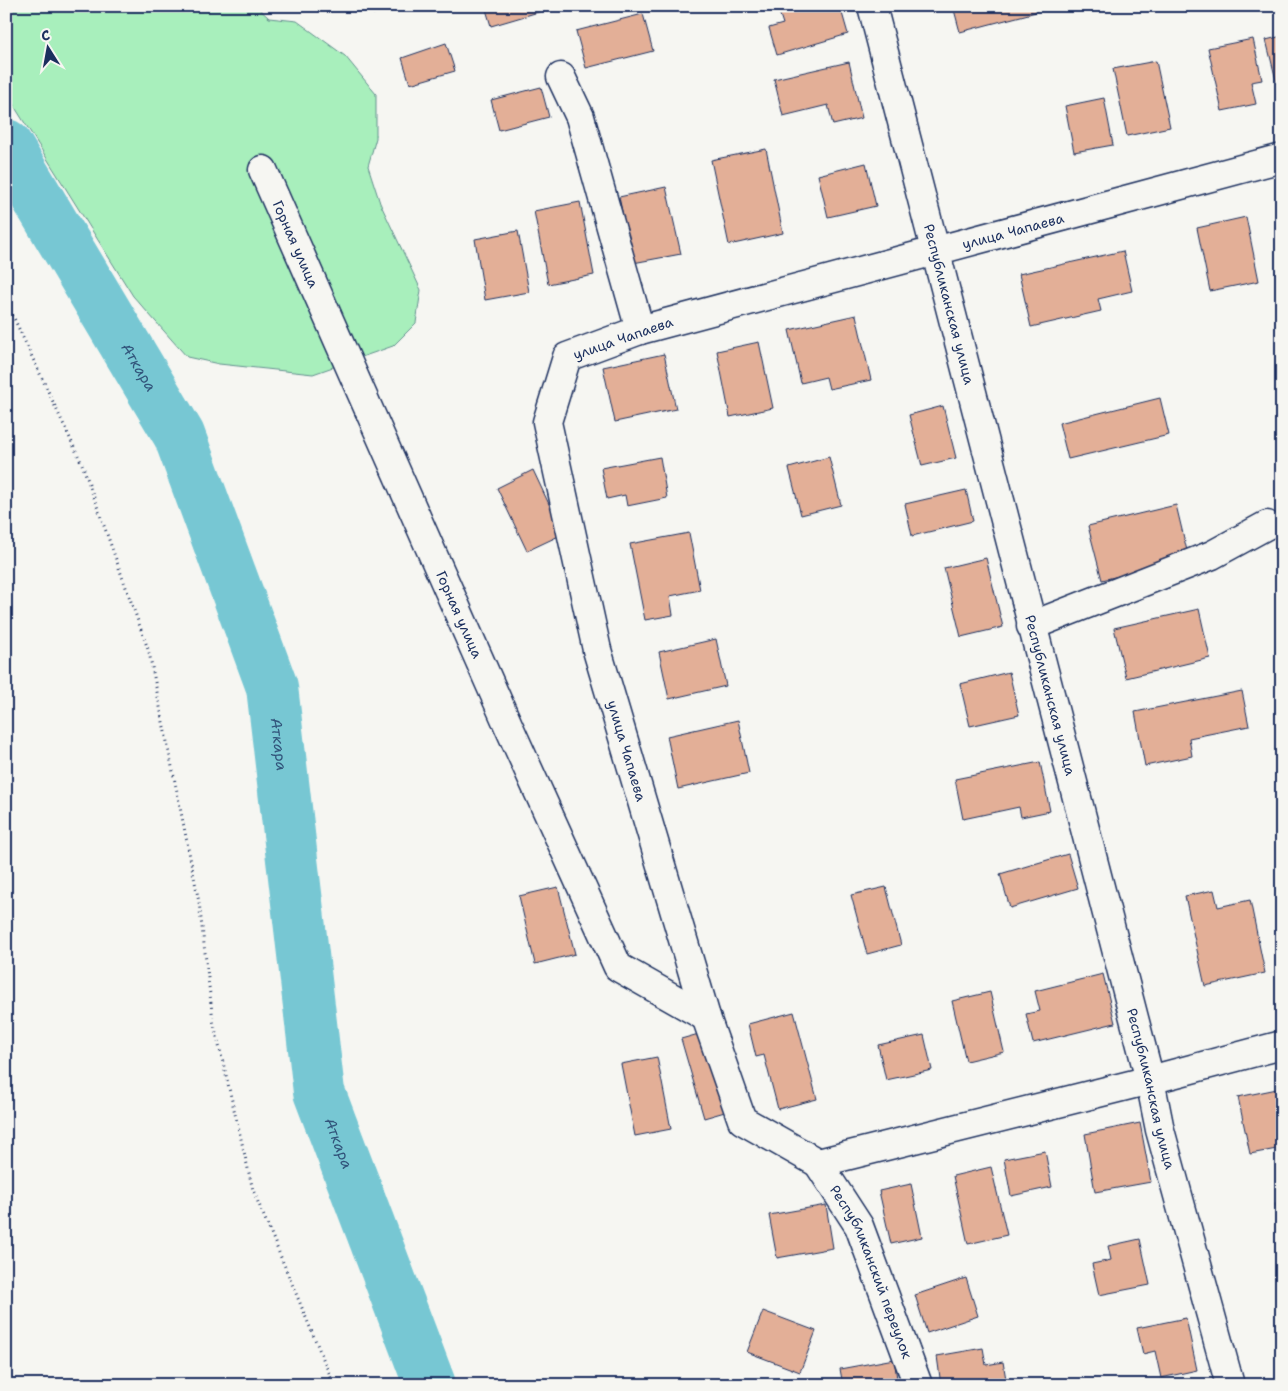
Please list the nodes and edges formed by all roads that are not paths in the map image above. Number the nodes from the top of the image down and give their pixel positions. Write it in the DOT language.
graph roads {
  1 [pos="872,6"];
  2 [pos="561,77"];
  3 [pos="1282,158"];
  4 [pos="263,170"];
  5 [pos="935,252"];
  6 [pos="640,330"];
  7 [pos="1267,525"];
  8 [pos="1031,626"];
  9 [pos="706,1017"];
  10 [pos="1282,1045"];
  11 [pos="1150,1080"];
  12 [pos="818,1163"];
  13 [pos="918,1385"];
  14 [pos="1230,1385"];
  1 -- 5 [label="street, Республиканская улица"];
  2 -- 6 [label="street"];
  3 -- 5 [label="street, улица Чапаева"];
  4 -- 9 [label="street, Горная улица"];
  5 -- 6 [label="street, улица Чапаева"];
  5 -- 8 [label="street, Республиканская улица"];
  6 -- 9 [label="street, улица Чапаева"];
  7 -- 8 [label="street"];
  8 -- 11 [label="street, Республиканская улица"];
  9 -- 12 [label="street"];
  10 -- 11 [label="street"];
  11 -- 12 [label="street"];
  11 -- 14 [label="street, Республиканская улица"];
  12 -- 13 [label="street, Республиканский переулок"];
}
